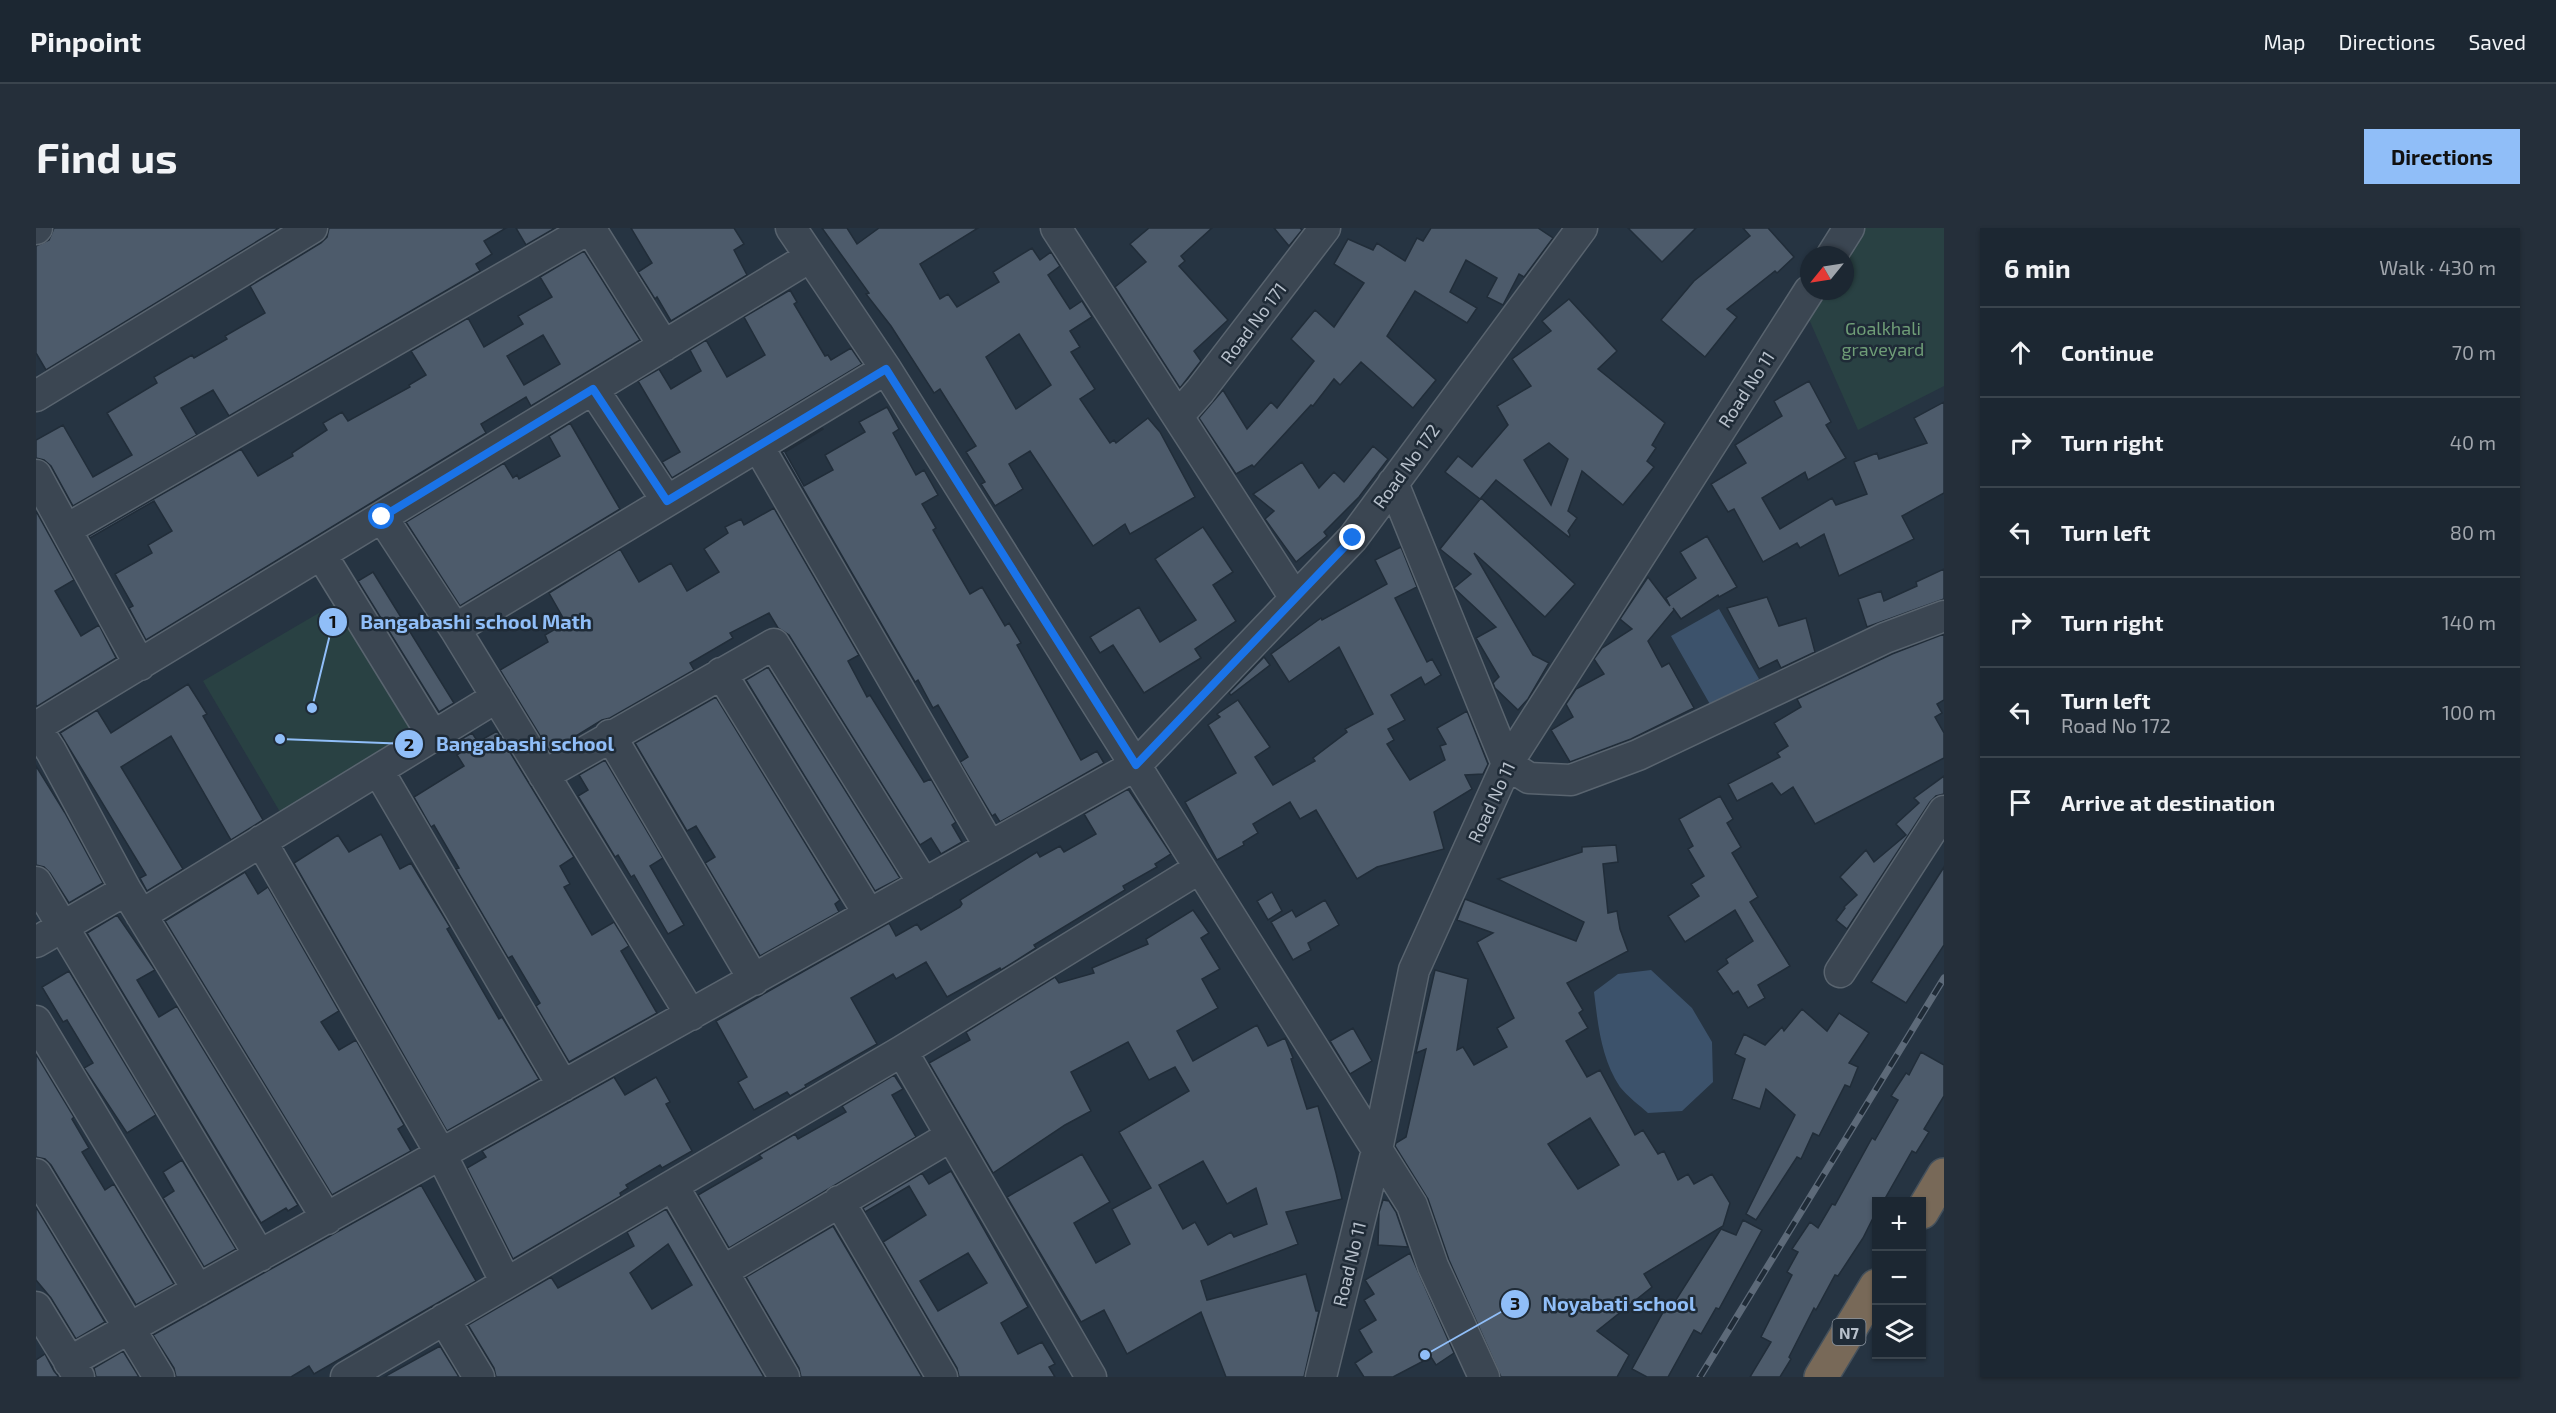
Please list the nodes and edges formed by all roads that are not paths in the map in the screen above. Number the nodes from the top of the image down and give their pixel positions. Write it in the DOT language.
graph roads {
  1 [pos="312,228"];
  2 [pos="590,228"];
  3 [pos="791,228"];
  4 [pos="1325,228"];
  5 [pos="1582,228"];
  6 [pos="1849,228"];
  7 [pos="1067,232"];
  8 [pos="1838,246"];
  9 [pos="810,257"];
  10 [pos="1803,300"];
  11 [pos="664,345"];
  12 [pos="886,369"];
  13 [pos="593,389"];
  14 [pos="36,396"];
  15 [pos="1179,416"];
  16 [pos="758,446"];
  17 [pos="36,475"];
  18 [pos="1393,483"];
  19 [pos="667,501"];
  20 [pos="382,517"];
  21 [pos="67,529"];
  22 [pos="321,554"];
  23 [pos="1294,598"];
  24 [pos="1944,616"];
  25 [pos="455,629"];
  26 [pos="140,665"];
  27 [pos="721,673"];
  28 [pos="497,697"];
  29 [pos="36,728"];
  30 [pos="610,735"];
  31 [pos="433,736"];
  32 [pos="1507,764"];
  33 [pos="1136,765"];
  34 [pos="378,770"];
  35 [pos="544,775"];
  36 [pos="1944,811"];
  37 [pos="261,841"];
  38 [pos="990,847"];
  39 [pos="1200,868"];
  40 [pos="36,882"];
  41 [pos="924,884"];
  42 [pos="134,903"];
  43 [pos="869,915"];
  44 [pos="62,928"];
  45 [pos="36,942"];
  46 [pos="1840,972"];
  47 [pos="754,980"];
  48 [pos="691,1015"];
  49 [pos="36,1021"];
  50 [pos="902,1052"];
  51 [pos="563,1086"];
  52 [pos="951,1136"];
  53 [pos="1377,1150"];
  54 [pos="441,1155"];
  55 [pos="36,1174"];
  56 [pos="673,1186"];
  57 [pos="839,1201"];
  58 [pos="327,1219"];
  59 [pos="260,1256"];
  60 [pos="723,1271"];
  61 [pos="506,1283"];
  62 [pos="198,1290"];
  63 [pos="1872,1293"];
  64 [pos="36,1307"];
  65 [pos="444,1319"];
  66 [pos="129,1329"];
  67 [pos="74,1370"];
  68 [pos="159,1377"];
  69 [pos="346,1377"];
  70 [pos="479,1377"];
  71 [pos="784,1377"];
  72 [pos="942,1377"];
  73 [pos="1091,1377"];
  74 [pos="1321,1377"];
  75 [pos="1484,1377"];
  76 [pos="1821,1377"];
  1 -- 14 [label="street"];
  2 -- 11 [label="street"];
  2 -- 21 [label="street"];
  3 -- 9 [label="street"];
  4 -- 15 [label="street, Road No 171"];
  5 -- 18 [label="street, Road No 172"];
  6 -- 8 [label="street"];
  7 -- 15 [label="street"];
  9 -- 11 [label="street"];
  9 -- 12 [label="street"];
  10 -- 32 [label="street, Road No 11"];
  11 -- 13 [label="street"];
  12 -- 16 [label="street"];
  12 -- 33 [label="street"];
  13 -- 19 [label="street"];
  13 -- 20 [label="street"];
  15 -- 23 [label="street"];
  16 -- 19 [label="street"];
  16 -- 38 [label="street"];
  17 -- 21 [label="street"];
  18 -- 23 [label="street, Road No 172"];
  18 -- 32 [label="street"];
  19 -- 25 [label="street"];
  20 -- 22 [label="street"];
  20 -- 25 [label="street"];
  21 -- 26 [label="street"];
  22 -- 26 [label="street"];
  22 -- 31 [label="street"];
  23 -- 33 [label="street, Road No 172"];
  24 -- 32 [label="street"];
  25 -- 28 [label="street"];
  26 -- 29 [label="street"];
  27 -- 30 [label="street"];
  27 -- 41 [label="street"];
  27 -- 43 [label="street"];
  28 -- 31 [label="street"];
  28 -- 35 [label="street"];
  29 -- 42 [label="street"];
  30 -- 35 [label="street"];
  30 -- 47 [label="street"];
  31 -- 34 [label="street"];
  32 -- 53 [label="street, Road No 11"];
  33 -- 38 [label="street, Road No 172"];
  33 -- 39 [label="street"];
  34 -- 37 [label="street"];
  34 -- 51 [label="street"];
  35 -- 48 [label="street"];
  36 -- 46 [label="street"];
  37 -- 42 [label="street"];
  37 -- 54 [label="street"];
  38 -- 41 [label="street, Road No 172"];
  39 -- 50 [label="street"];
  39 -- 53 [label="street"];
  40 -- 44 [label="street"];
  41 -- 43 [label="street, Road No 172"];
  42 -- 44 [label="street"];
  42 -- 58 [label="street"];
  43 -- 47 [label="street, Road No 172"];
  44 -- 45 [label="street"];
  44 -- 59 [label="street"];
  47 -- 48 [label="street, Road No 172"];
  48 -- 51 [label="street, Road No 172"];
  49 -- 62 [label="street"];
  50 -- 52 [label="street"];
  50 -- 56 [label="street"];
  51 -- 54 [label="street, Road No 172"];
  52 -- 57 [label="street"];
  52 -- 73 [label="street"];
  53 -- 74 [label="street, Road No 11"];
  53 -- 75 [label="street"];
  54 -- 58 [label="street, Road No 172"];
  54 -- 61 [label="street"];
  55 -- 66 [label="street"];
  56 -- 60 [label="street"];
  56 -- 61 [label="street"];
  57 -- 60 [label="street"];
  57 -- 72 [label="street"];
  58 -- 59 [label="street, Road No 172"];
  59 -- 62 [label="street, Road No 172"];
  60 -- 71 [label="street"];
  61 -- 65 [label="street"];
  62 -- 66 [label="street, Road No 172"];
  63 -- 76 [label="highway, N7"];
  64 -- 67 [label="street"];
  65 -- 69 [label="street"];
  65 -- 70 [label="street"];
  66 -- 67 [label="street, Road No 172"];
  66 -- 68 [label="street"];
}
